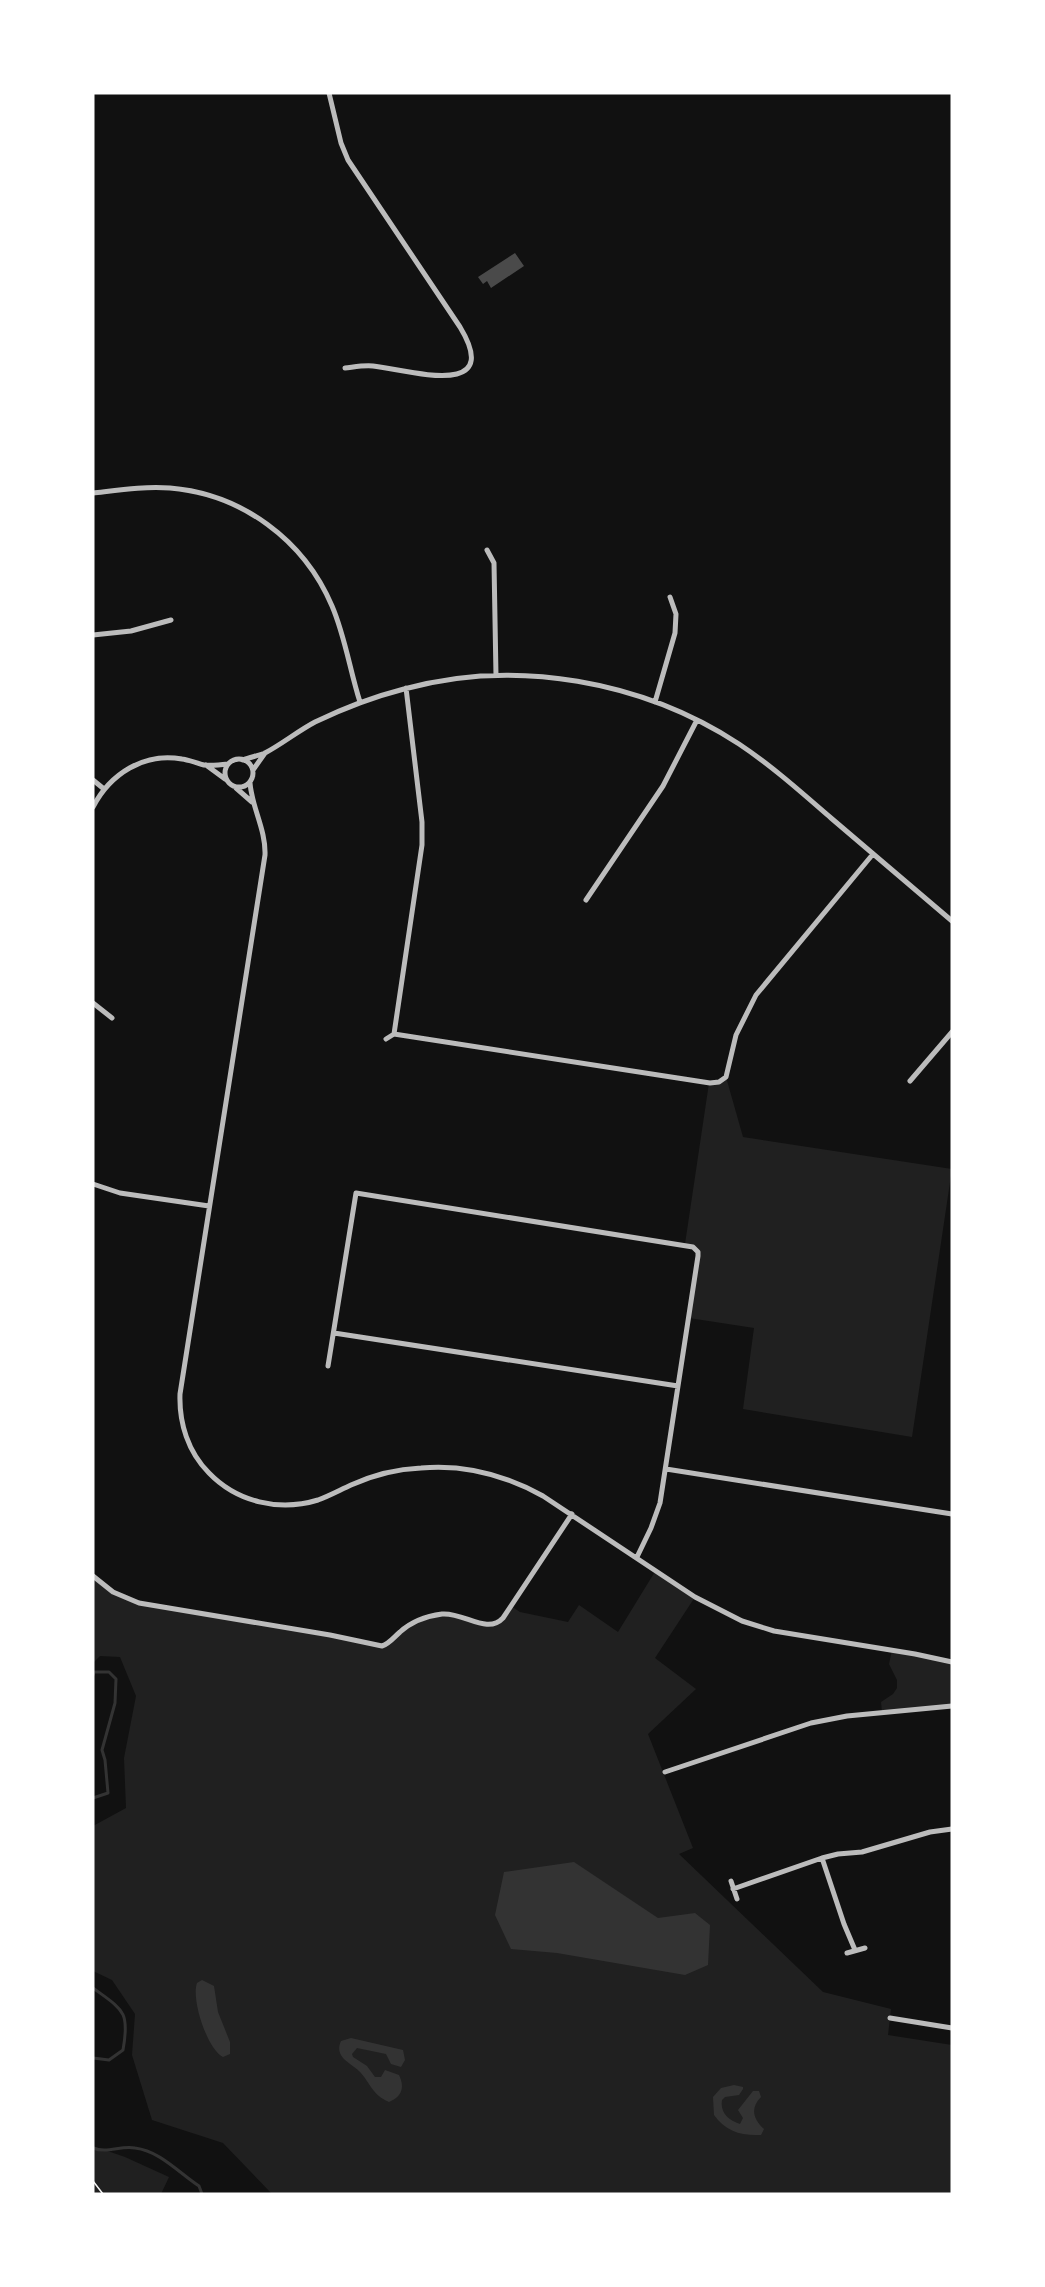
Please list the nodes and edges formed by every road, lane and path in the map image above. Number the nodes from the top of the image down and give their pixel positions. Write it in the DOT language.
graph roads {
  1 [pos="328,93"];
  2 [pos="345,368"];
  3 [pos="93,493"];
  4 [pos="487,550"];
  5 [pos="670,597"];
  6 [pos="171,620"];
  7 [pos="93,635"];
  8 [pos="496,676"];
  9 [pos="406,688"];
  10 [pos="360,702"];
  11 [pos="655,702"];
  12 [pos="697,720"];
  13 [pos="265,753"];
  14 [pos="243,760"];
  15 [pos="228,764"];
  16 [pos="206,765"];
  17 [pos="253,770"];
  18 [pos="93,780"];
  19 [pos="226,780"];
  20 [pos="250,783"];
  21 [pos="236,788"];
  22 [pos="104,789"];
  23 [pos="252,802"];
  24 [pos="93,807"];
  25 [pos="873,854"];
  26 [pos="586,900"];
  27 [pos="952,921"];
  28 [pos="93,1003"];
  29 [pos="112,1018"];
  30 [pos="952,1032"];
  31 [pos="394,1034"];
  32 [pos="386,1039"];
  33 [pos="910,1081"];
  34 [pos="93,1184"];
  35 [pos="209,1206"];
  36 [pos="334,1334"];
  37 [pos="328,1366"];
  38 [pos="678,1386"];
  39 [pos="666,1469"];
  40 [pos="572,1514"];
  41 [pos="952,1514"];
  42 [pos="637,1557"];
  43 [pos="93,1576"];
  44 [pos="952,1662"];
  45 [pos="952,1706"];
  46 [pos="664,1772"];
  47 [pos="952,1829"];
  48 [pos="822,1858"];
  49 [pos="730,1881"];
  50 [pos="733,1889"];
  51 [pos="737,1899"];
  52 [pos="865,1948"];
  53 [pos="855,1950"];
  54 [pos="847,1953"];
  55 [pos="890,2018"];
  56 [pos="952,2028"];
  57 [pos="93,2181"];
  58 [pos="103,2194"];
  1 -- 2 [label="street"];
  3 -- 10 [label="street"];
  4 -- 8 [label="street"];
  5 -- 11 [label="street"];
  6 -- 7 [label="street"];
  8 -- 9 [label="street"];
  8 -- 11 [label="street"];
  9 -- 10 [label="street"];
  9 -- 31 [label="street"];
  10 -- 13 [label="street"];
  11 -- 12 [label="street"];
  12 -- 25 [label="street"];
  12 -- 26 [label="street"];
  13 -- 14 [label="street"];
  13 -- 17 [label="street"];
  14 -- 15 [label="street"];
  14 -- 17 [label="street"];
  15 -- 16 [label="street"];
  15 -- 19 [label="street"];
  16 -- 19 [label="street"];
  16 -- 22 [label="street"];
  17 -- 20 [label="street"];
  18 -- 22 [label="street"];
  19 -- 21 [label="street"];
  20 -- 21 [label="street"];
  20 -- 23 [label="street"];
  21 -- 23 [label="street"];
  22 -- 24 [label="street"];
  23 -- 35 [label="street"];
  25 -- 27 [label="street"];
  25 -- 31 [label="street"];
  28 -- 29 [label="street"];
  30 -- 33 [label="street"];
  31 -- 32 [label="street"];
  34 -- 35 [label="street"];
  35 -- 40 [label="street"];
  36 -- 37 [label="street"];
  36 -- 38 [label="street"];
  36 -- 38 [label="street"];
  38 -- 39 [label="street"];
  39 -- 41 [label="street"];
  39 -- 42 [label="street"];
  40 -- 42 [label="street"];
  40 -- 43 [label="street"];
  42 -- 44 [label="street"];
  45 -- 46 [label="street"];
  47 -- 48 [label="street"];
  48 -- 50 [label="street"];
  48 -- 53 [label="street"];
  49 -- 50 [label="street"];
  50 -- 51 [label="street"];
  52 -- 53 [label="street"];
  53 -- 54 [label="street"];
  55 -- 56 [label="street"];
  57 -- 58 [label="path"];
}
